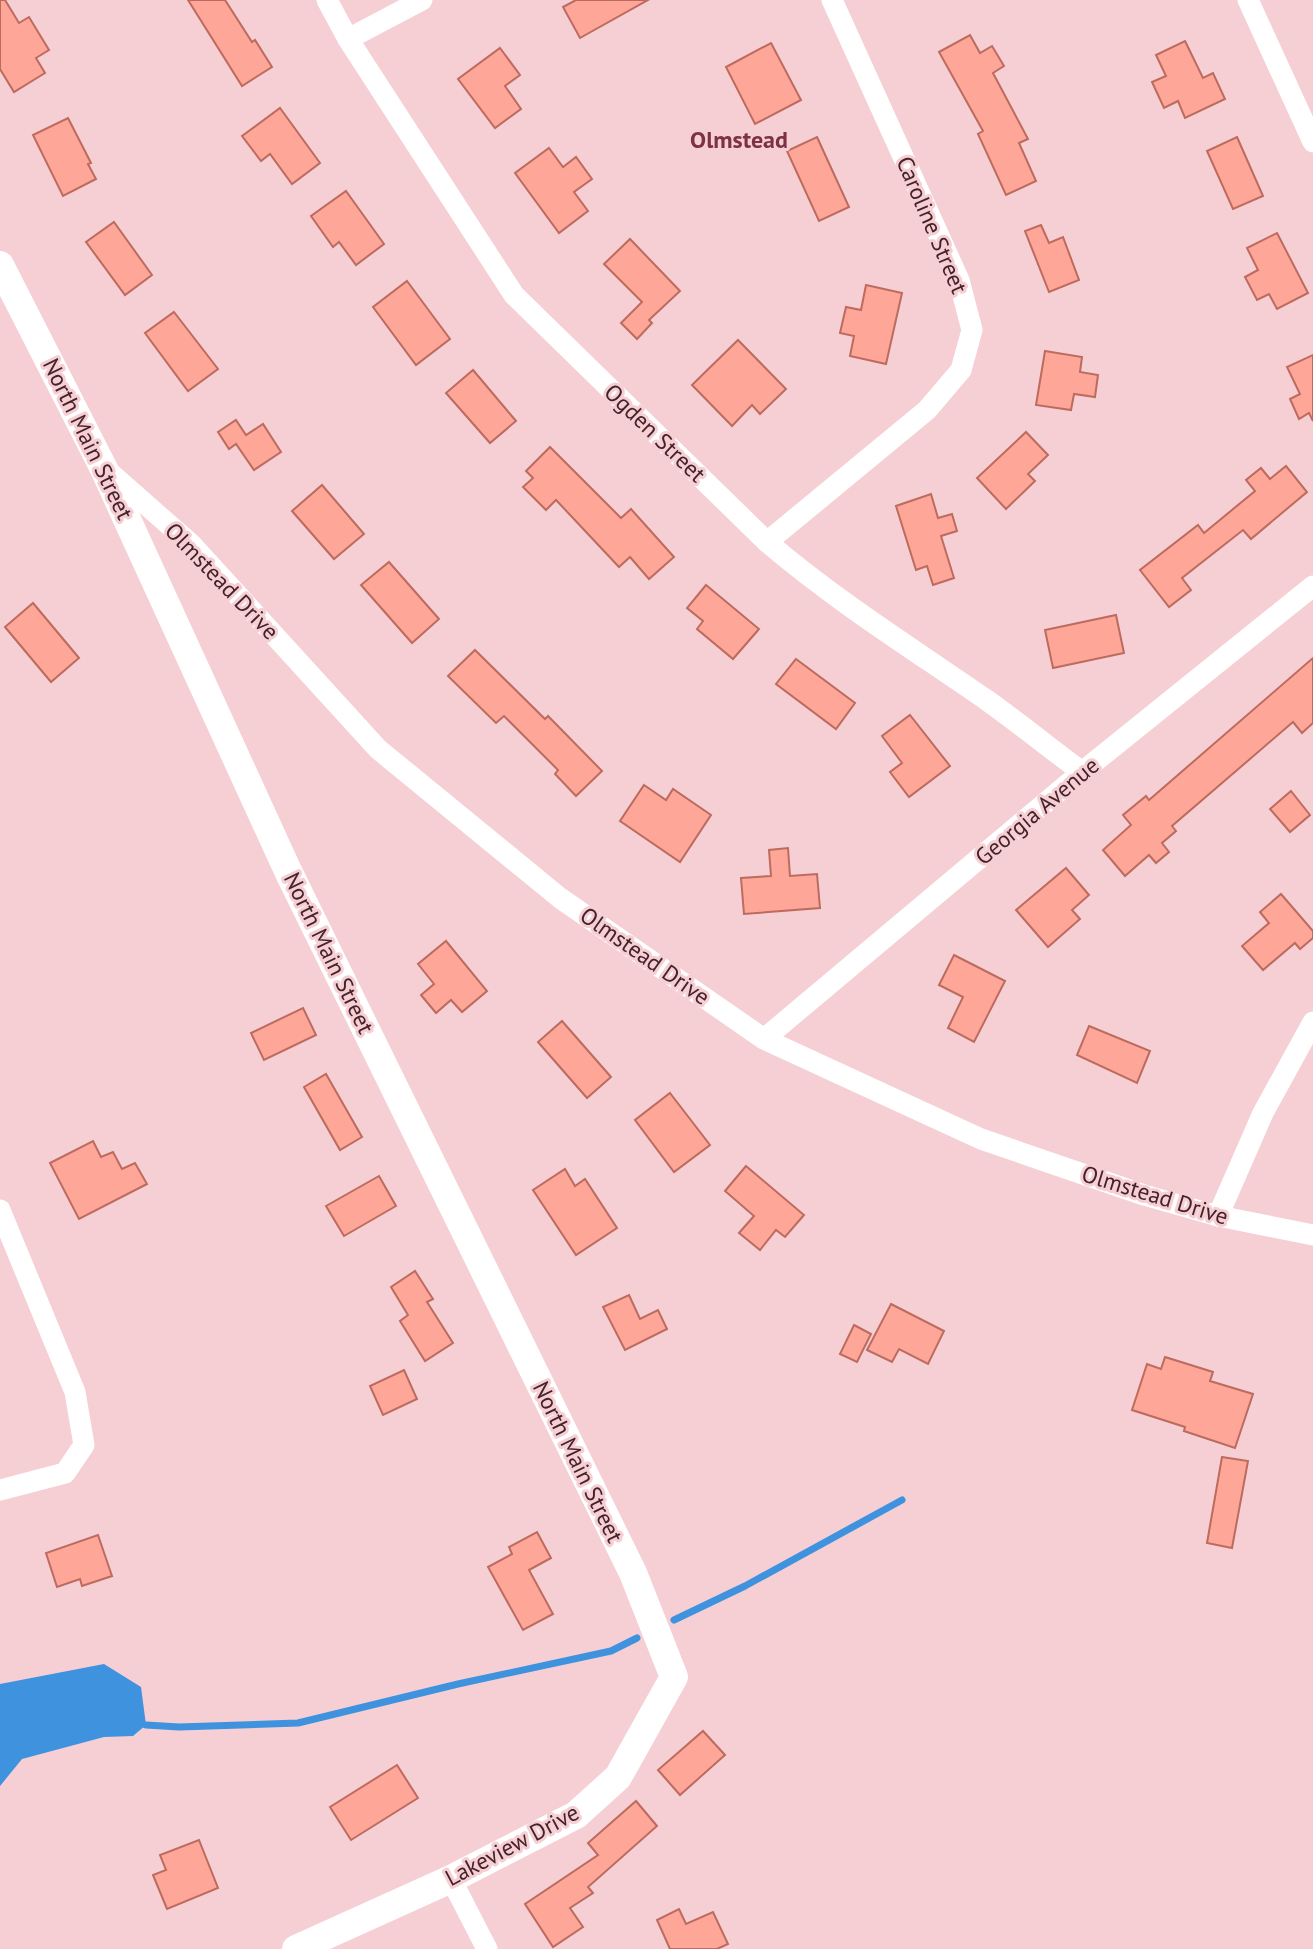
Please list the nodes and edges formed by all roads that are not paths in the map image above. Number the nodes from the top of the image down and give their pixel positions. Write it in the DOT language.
graph roads {
  1 [pos="327,0"];
  2 [pos="422,0"];
  3 [pos="832,0"];
  4 [pos="1248,0"];
  5 [pos="348,38"];
  6 [pos="1313,142"];
  7 [pos="0,265"];
  8 [pos="104,469"];
  9 [pos="767,542"];
  10 [pos="1313,586"];
  11 [pos="1082,772"];
  12 [pos="1313,1022"];
  13 [pos="764,1039"];
  14 [pos="0,1210"];
  15 [pos="1218,1216"];
  16 [pos="1313,1235"];
  17 [pos="0,1490"];
  18 [pos="660,1639"];
  19 [pos="451,1879"];
  20 [pos="296,1949"];
  21 [pos="487,1949"];
  1 -- 5 [label="street, Ogden Street"];
  2 -- 5 [label="street"];
  3 -- 9 [label="street, Caroline Street"];
  4 -- 6 [label="street"];
  5 -- 9 [label="street, Ogden Street"];
  7 -- 8 [label="street, North Main Street"];
  8 -- 13 [label="street, Olmstead Drive"];
  8 -- 18 [label="street, North Main Street"];
  9 -- 11 [label="street, Ogden Street"];
  10 -- 11 [label="street, Georgia Avenue"];
  11 -- 13 [label="street, Georgia Avenue"];
  12 -- 15 [label="street"];
  13 -- 15 [label="street, Olmstead Drive"];
  14 -- 17 [label="street"];
  15 -- 16 [label="street, Olmstead Drive"];
  18 -- 19 [label="street, Lakeview Drive"];
  19 -- 20 [label="street, Lakeview Drive"];
  19 -- 21 [label="street"];
}
